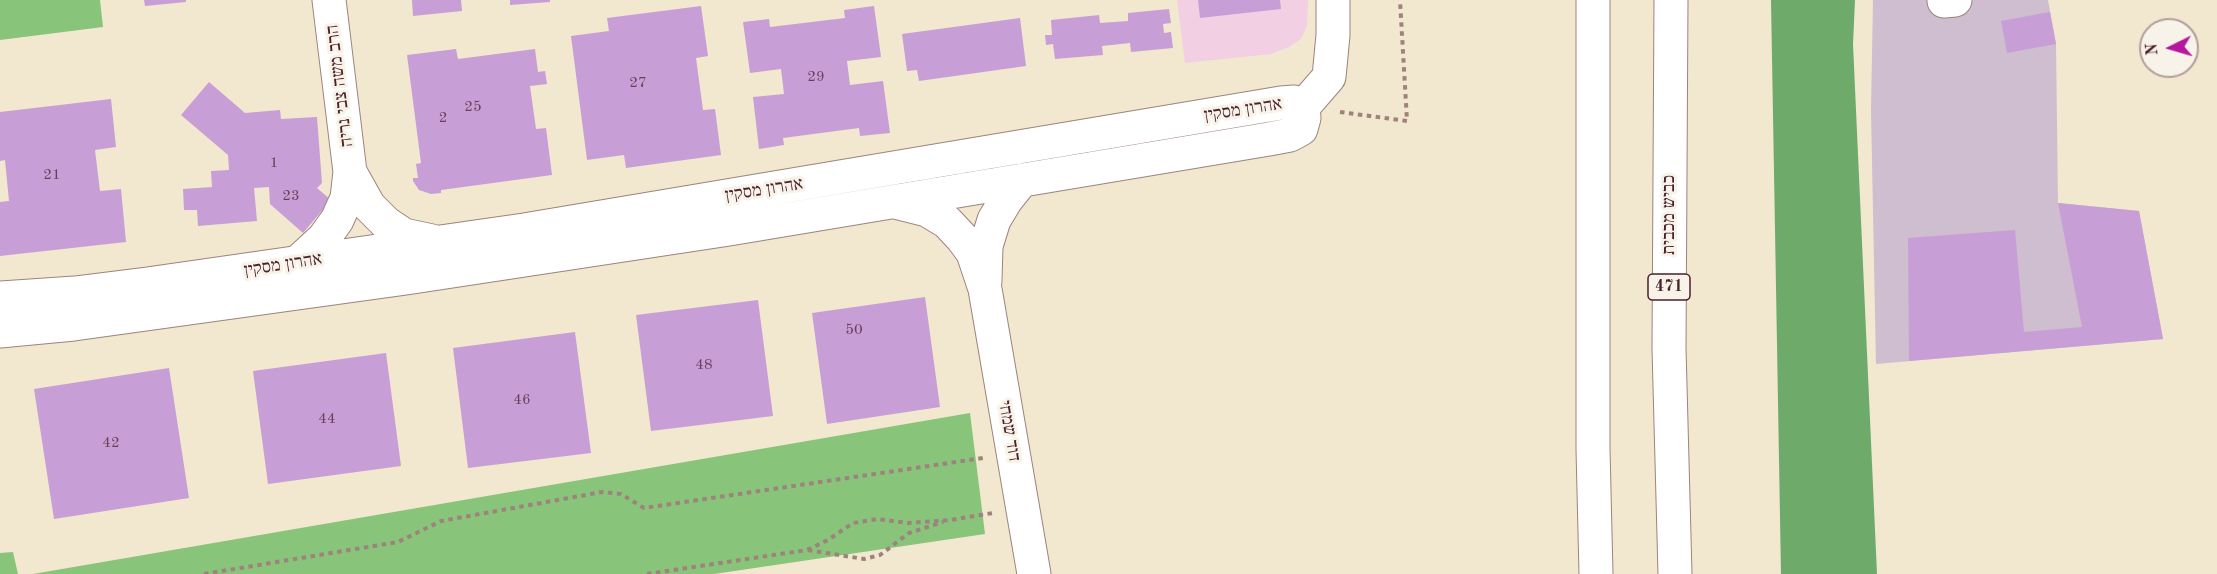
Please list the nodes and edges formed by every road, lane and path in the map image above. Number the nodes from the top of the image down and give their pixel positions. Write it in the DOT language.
graph roads {
  1 [pos="329,0"];
  2 [pos="1333,0"];
  3 [pos="1401,0"];
  4 [pos="1593,0"];
  5 [pos="1671,0"];
  6 [pos="1303,107"];
  7 [pos="350,172"];
  8 [pos="1022,180"];
  9 [pos="894,202"];
  10 [pos="437,242"];
  11 [pos="298,262"];
  12 [pos="985,289"];
  13 [pos="0,298"];
  14 [pos="0,331"];
  15 [pos="1013,453"];
  16 [pos="1023,507"];
  17 [pos="950,520"];
  18 [pos="807,550"];
  19 [pos="204,574"];
  20 [pos="647,574"];
  21 [pos="1034,574"];
  22 [pos="1596,574"];
  23 [pos="1675,574"];
  1 -- 7 [label="main road, הרב משה צבי נריה"];
  2 -- 6 [label="main road"];
  3 -- 6 [label="path"];
  4 -- 22 [label="main road"];
  5 -- 23 [label="main road, כביש מכבית / 471"];
  6 -- 8 [label="main road, אהרון מסקין"];
  6 -- 10 [label="main road, אהרון מסקין"];
  7 -- 10 [label="main road, הרב משה צבי נריה"];
  7 -- 11 [label="main road, הרב משה צבי נריה"];
  8 -- 9 [label="main road, אהרון מסקין"];
  8 -- 12 [label="main road, דוד שמחי"];
  9 -- 12 [label="main road, דוד שמחי"];
  9 -- 14 [label="main road, אהרון מסקין"];
  10 -- 11 [label="main road, אהרון מסקין"];
  11 -- 13 [label="main road, אהרון מסקין"];
  12 -- 15 [label="main road, דוד שמחי"];
  15 -- 16 [label="main road, דוד שמחי"];
  15 -- 19 [label="path"];
  16 -- 17 [label="path"];
  16 -- 21 [label="main road, דוד שמחי"];
  17 -- 18 [label="path"];
  17 -- 18 [label="path"];
  18 -- 20 [label="path"];
}
